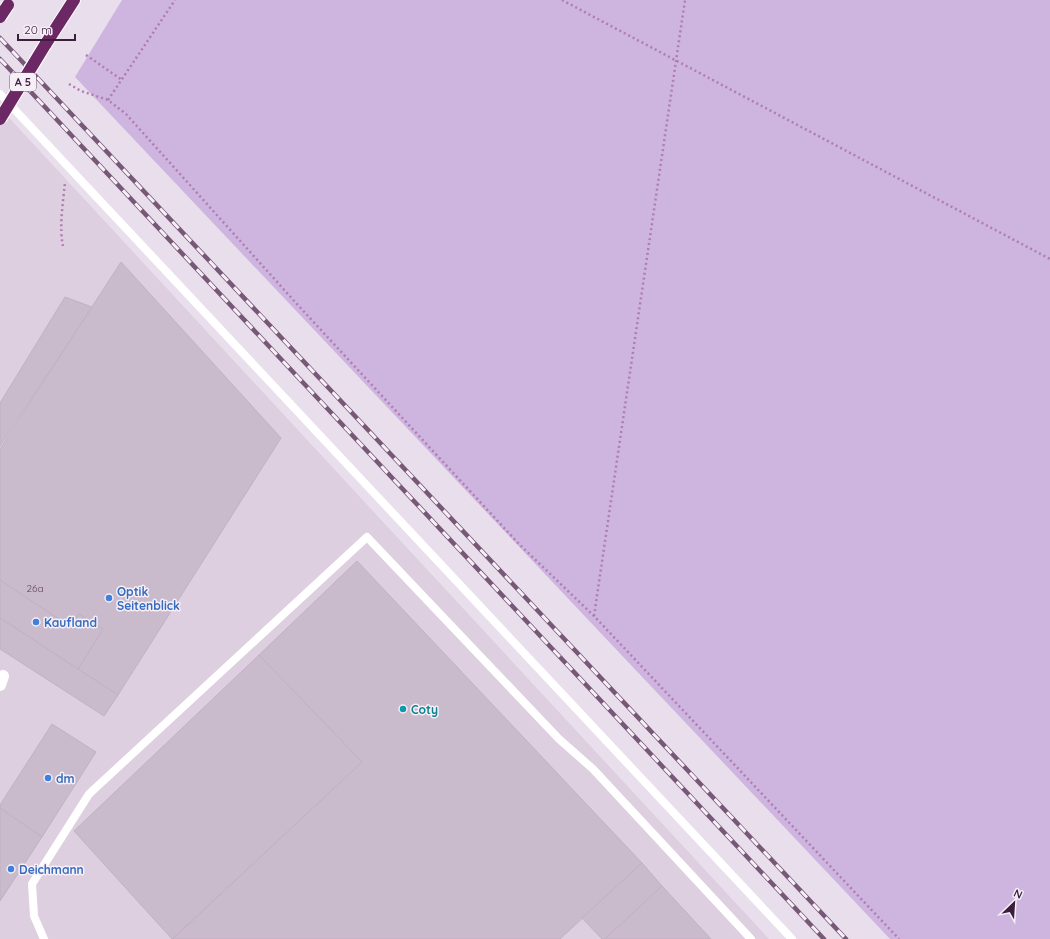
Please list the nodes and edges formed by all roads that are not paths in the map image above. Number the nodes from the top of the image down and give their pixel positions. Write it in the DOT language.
graph roads {
  1 [pos="74,0"];
  2 [pos="9,3"];
  3 [pos="0,17"];
  4 [pos="0,94"];
  5 [pos="0,120"];
  6 [pos="44,939"];
  7 [pos="751,939"];
  8 [pos="792,939"];
  1 -- 5 [label="highway, A 5, bridge"];
  2 -- 3 [label="highway, bridge"];
  4 -- 8 [label="lane"];
  6 -- 7 [label="lane"];
}
